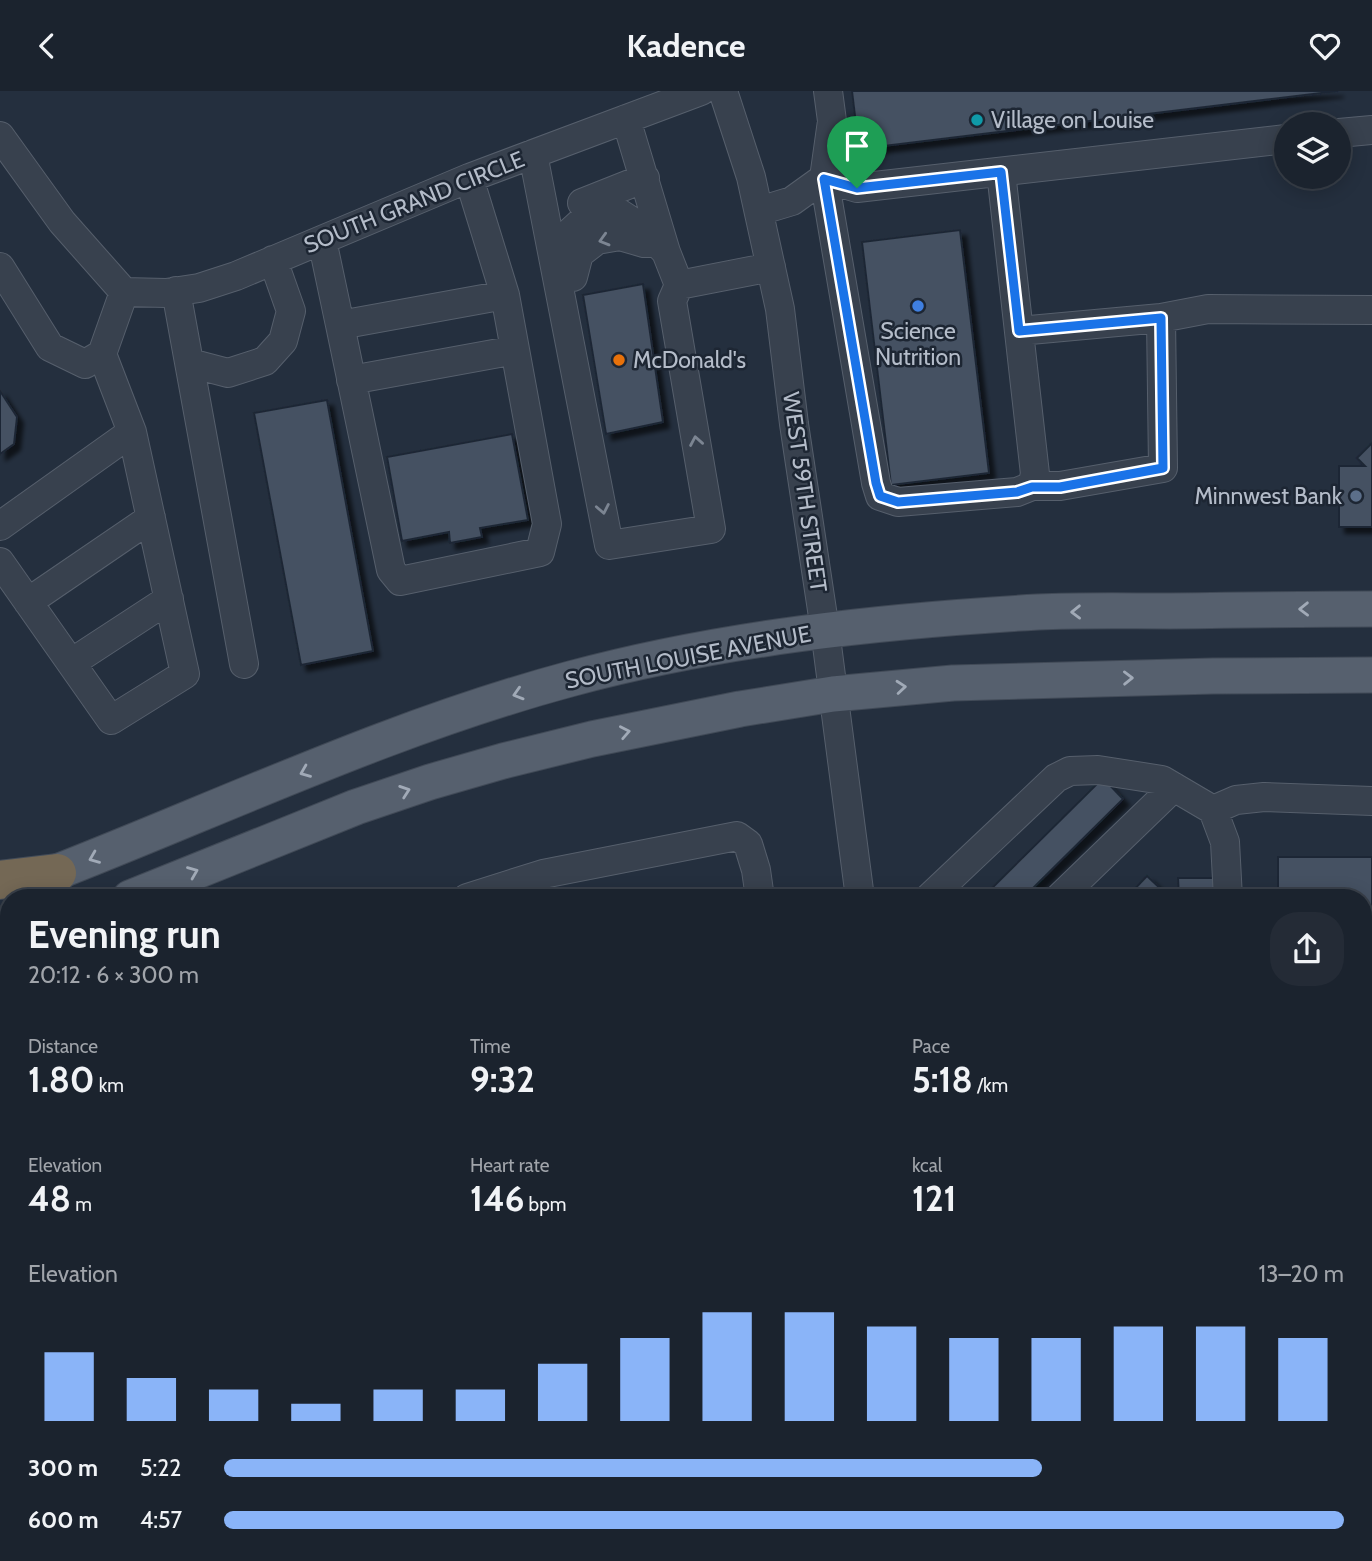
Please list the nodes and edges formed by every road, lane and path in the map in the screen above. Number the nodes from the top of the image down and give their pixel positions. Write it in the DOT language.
graph roads {
  1 [pos="701,91"];
  2 [pos="723,91"];
  3 [pos="828,91"];
  4 [pos="626,119"];
  5 [pos="1372,129"];
  6 [pos="1351,132"];
  7 [pos="0,137"];
  8 [pos="1274,140"];
  9 [pos="533,154"];
  10 [pos="1001,172"];
  11 [pos="469,178"];
  12 [pos="645,179"];
  13 [pos="824,179"];
  14 [pos="759,211"];
  15 [pos="546,218"];
  16 [pos="322,240"];
  17 [pos="661,247"];
  18 [pos="274,260"];
  19 [pos="0,267"];
  20 [pos="771,267"];
  21 [pos="679,285"];
  22 [pos="176,291"];
  23 [pos="124,292"];
  24 [pos="505,295"];
  25 [pos="1372,310"];
  26 [pos="1161,318"];
  27 [pos="340,325"];
  28 [pos="1019,331"];
  29 [pos="515,350"];
  30 [pos="103,354"];
  31 [pos="190,363"];
  32 [pos="351,380"];
  33 [pos="132,432"];
  34 [pos="594,467"];
  35 [pos="1032,487"];
  36 [pos="151,518"];
  37 [pos="0,526"];
  38 [pos="0,562"];
  39 [pos="169,599"];
  40 [pos="28,602"];
  41 [pos="1372,609"];
  42 [pos="825,630"];
  43 [pos="71,663"];
  44 [pos="244,664"];
  45 [pos="1372,675"];
  46 [pos="833,694"];
  47 [pos="1174,787"];
  48 [pos="1372,801"];
  49 [pos="1213,810"];
  50 [pos="57,873"];
  51 [pos="0,880"];
  52 [pos="16,889"];
  53 [pos="152,889"];
  54 [pos="496,889"];
  55 [pos="759,889"];
  56 [pos="859,889"];
  57 [pos="939,889"];
  58 [pos="1068,889"];
  59 [pos="1228,889"];
  1 -- 4 [label="street, SOUTH GRAND CIRCLE"];
  2 -- 14 [label="street, WEST 59TH STREET"];
  3 -- 13 [label="street"];
  4 -- 9 [label="street, SOUTH GRAND CIRCLE"];
  4 -- 12 [label="street"];
  5 -- 6 [label="street"];
  7 -- 23 [label="street"];
  8 -- 10 [label="street"];
  9 -- 11 [label="street, SOUTH GRAND CIRCLE"];
  9 -- 15 [label="street"];
  10 -- 13 [label="street"];
  10 -- 28 [label="street"];
  11 -- 16 [label="street, SOUTH GRAND CIRCLE"];
  11 -- 24 [label="street"];
  12 -- 15 [label="street"];
  12 -- 17 [label="street"];
  13 -- 14 [label="street"];
  13 -- 35 [label="street"];
  14 -- 20 [label="street, WEST 59TH STREET"];
  15 -- 34 [label="street"];
  16 -- 18 [label="street, SOUTH GRAND CIRCLE"];
  16 -- 27 [label="street"];
  17 -- 21 [label="street"];
  17 -- 34 [label="street, one-way"];
  18 -- 22 [label="street, SOUTH GRAND CIRCLE"];
  18 -- 31 [label="street"];
  19 -- 30 [label="street"];
  20 -- 21 [label="street"];
  20 -- 42 [label="street, WEST 59TH STREET"];
  34 -- 21 [label="street, one-way"];
  22 -- 23 [label="street, SOUTH GRAND CIRCLE"];
  22 -- 31 [label="street"];
  23 -- 30 [label="street"];
  24 -- 27 [label="street"];
  24 -- 29 [label="street"];
  25 -- 26 [label="street"];
  26 -- 28 [label="street"];
  26 -- 35 [label="street"];
  27 -- 32 [label="street"];
  28 -- 35 [label="street"];
  29 -- 32 [label="street"];
  29 -- 32 [label="street"];
  30 -- 33 [label="street"];
  31 -- 44 [label="street"];
  33 -- 36 [label="street"];
  33 -- 37 [label="street"];
  36 -- 39 [label="street"];
  36 -- 40 [label="street"];
  38 -- 40 [label="street"];
  39 -- 43 [label="street"];
  39 -- 43 [label="street"];
  40 -- 43 [label="street"];
  41 -- 42 [label="main road, SOUTH LOUISE AVENUE, one-way"];
  42 -- 46 [label="street, WEST 59TH STREET"];
  42 -- 50 [label="main road, SOUTH LOUISE AVENUE, one-way"];
  46 -- 45 [label="main road, one-way"];
  53 -- 46 [label="main road, one-way"];
  46 -- 56 [label="street, WEST 59TH STREET"];
  47 -- 49 [label="street"];
  47 -- 57 [label="street"];
  47 -- 58 [label="street"];
  48 -- 49 [label="street"];
  49 -- 59 [label="street"];
  50 -- 51 [label="highway"];
  50 -- 52 [label="main road, SOUTH LOUISE AVENUE"];
  54 -- 55 [label="street"];
}
